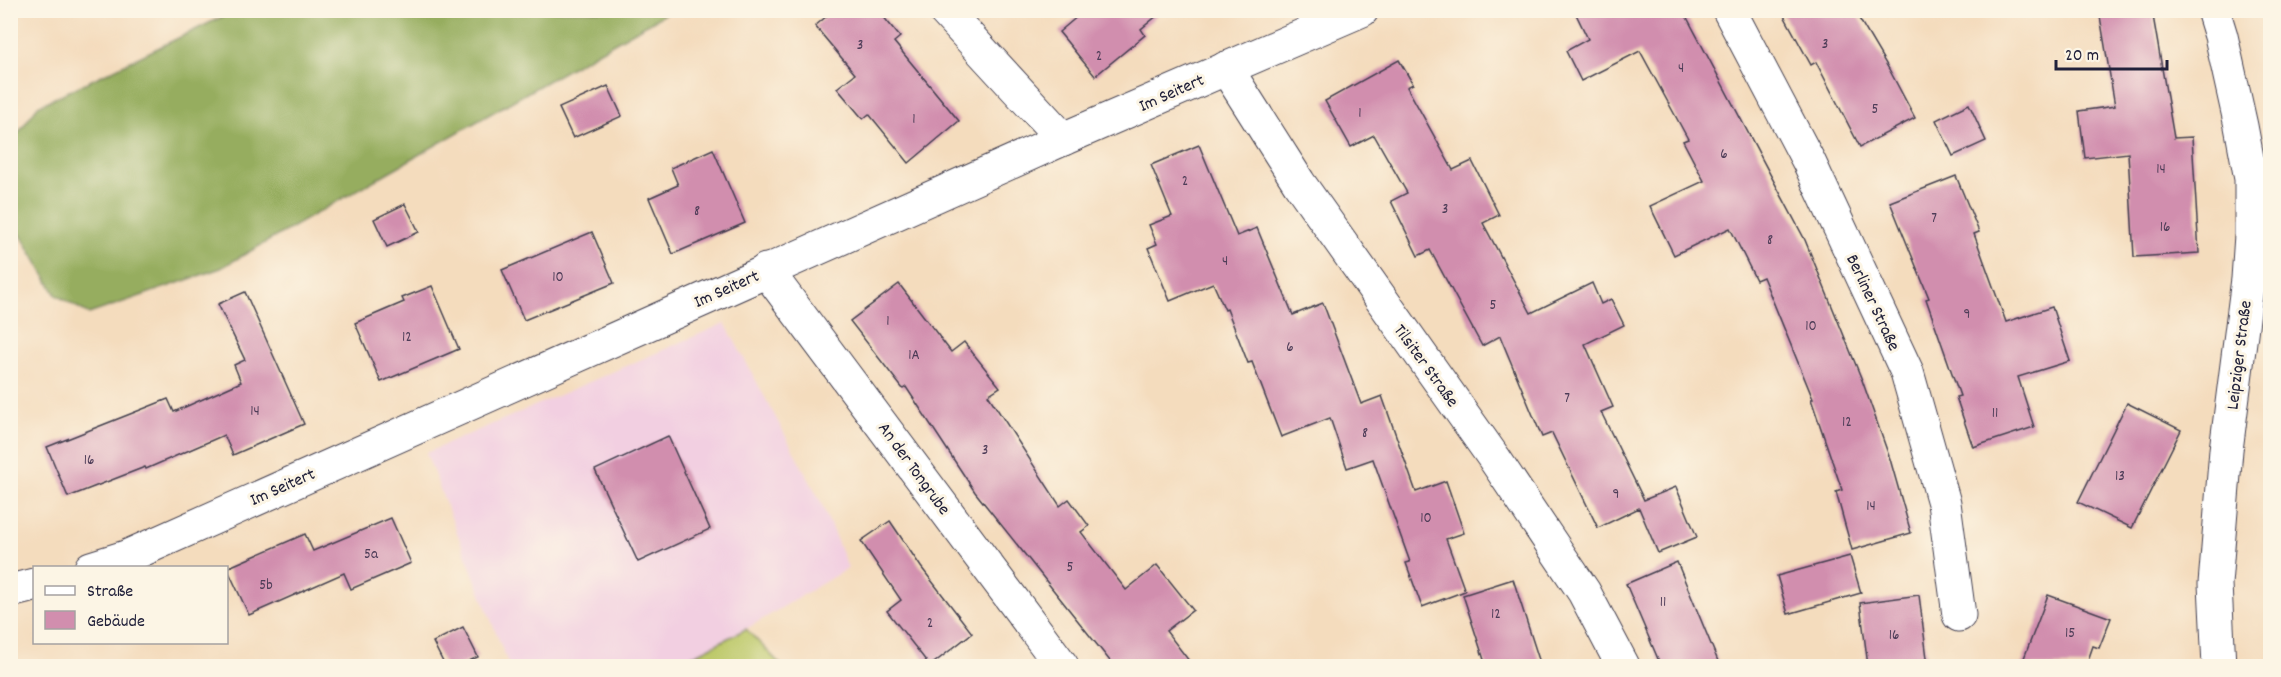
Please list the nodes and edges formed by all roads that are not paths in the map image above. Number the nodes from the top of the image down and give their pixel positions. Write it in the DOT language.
graph roads {
  1 [pos="944,10"];
  2 [pos="1362,10"];
  3 [pos="1729,10"];
  4 [pos="2213,10"];
  5 [pos="1226,68"];
  6 [pos="1063,139"];
  7 [pos="766,270"];
  8 [pos="94,566"];
  9 [pos="33,585"];
  10 [pos="10,591"];
  11 [pos="1959,615"];
  12 [pos="1062,666"];
  13 [pos="1623,666"];
  14 [pos="2219,666"];
  1 -- 6 [label="street"];
  2 -- 5 [label="street, Im Seitert"];
  3 -- 11 [label="street, Berliner Straße"];
  4 -- 14 [label="street, Leipziger Straße"];
  5 -- 6 [label="street, Im Seitert"];
  5 -- 13 [label="street, Tilsiter Straße"];
  6 -- 7 [label="street, Im Seitert"];
  7 -- 8 [label="street, Im Seitert"];
  7 -- 12 [label="street, An der Tongrube"];
  9 -- 10 [label="street"];
}
